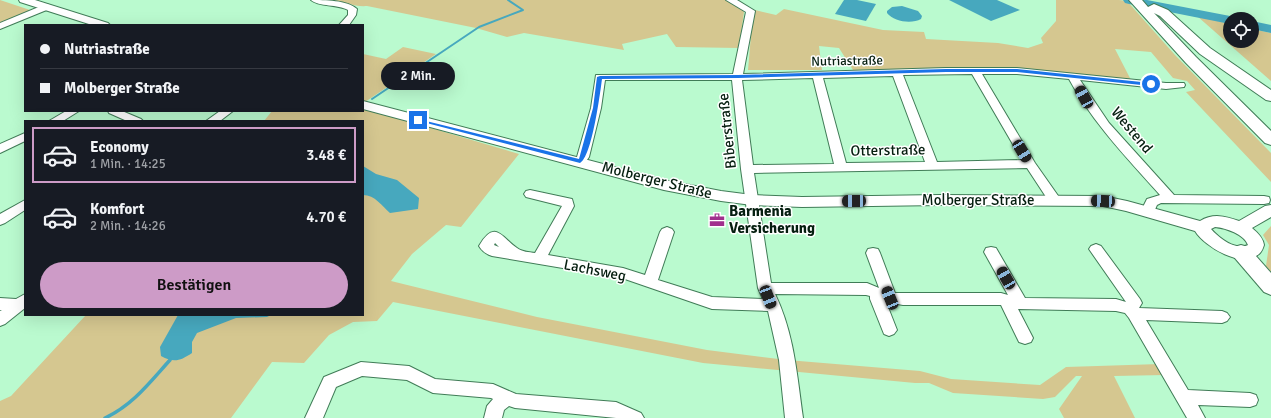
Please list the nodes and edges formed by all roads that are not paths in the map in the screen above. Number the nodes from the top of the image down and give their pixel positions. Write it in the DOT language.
graph roads {
  1 [pos="24,0"];
  2 [pos="315,0"];
  3 [pos="730,0"];
  4 [pos="1144,4"];
  5 [pos="46,7"];
  6 [pos="101,24"];
  7 [pos="345,24"];
  8 [pos="0,26"];
  9 [pos="975,71"];
  10 [pos="897,73"];
  11 [pos="817,74"];
  12 [pos="738,76"];
  13 [pos="1073,77"];
  14 [pos="1180,85"];
  15 [pos="1271,97"];
  16 [pos="364,105"];
  17 [pos="72,112"];
  18 [pos="115,112"];
  19 [pos="226,112"];
  20 [pos="57,120"];
  21 [pos="135,120"];
  22 [pos="214,120"];
  23 [pos="1271,125"];
  24 [pos="24,137"];
  25 [pos="1271,140"];
  26 [pos="0,149"];
  27 [pos="580,161"];
  28 [pos="1030,164"];
  29 [pos="932,165"];
  30 [pos="841,166"];
  31 [pos="747,169"];
  32 [pos="530,194"];
  33 [pos="1171,199"];
  34 [pos="752,200"];
  35 [pos="1055,200"];
  36 [pos="24,205"];
  37 [pos="1267,205"];
  38 [pos="1148,211"];
  39 [pos="0,220"];
  40 [pos="1204,228"];
  41 [pos="1240,228"];
  42 [pos="667,232"];
  43 [pos="1096,249"];
  44 [pos="991,252"];
  45 [pos="1241,252"];
  46 [pos="873,253"];
  47 [pos="517,255"];
  48 [pos="539,259"];
  49 [pos="650,282"];
  50 [pos="1271,287"];
  51 [pos="765,288"];
  52 [pos="884,295"];
  53 [pos="1015,302"];
  54 [pos="22,303"];
  55 [pos="0,304"];
  56 [pos="772,305"];
  57 [pos="1132,312"];
  58 [pos="1222,317"];
  59 [pos="0,320"];
  60 [pos="889,330"];
  61 [pos="1025,338"];
  62 [pos="1184,397"];
  63 [pos="506,398"];
  64 [pos="1250,400"];
  65 [pos="631,417"];
  66 [pos="314,418"];
  67 [pos="493,418"];
  68 [pos="794,418"];
  69 [pos="1196,418"];
  1 -- 5 [label="main road"];
  2 -- 7 [label="street"];
  3 -- 12 [label="street, Biberstraße"];
  4 -- 15 [label="highway"];
  4 -- 23 [label="highway"];
  4 -- 25 [label="highway"];
  5 -- 6 [label="main road"];
  5 -- 8 [label="street"];
  9 -- 10 [label="street, Nutriastraße"];
  9 -- 13 [label="street, Nutriastraße"];
  9 -- 28 [label="street"];
  10 -- 11 [label="street, Nutriastraße"];
  10 -- 29 [label="street"];
  11 -- 12 [label="street, Nutriastraße"];
  11 -- 30 [label="street"];
  12 -- 27 [label="street, Nutriastraße"];
  12 -- 31 [label="street, Biberstraße"];
  13 -- 14 [label="street, Nutriastraße"];
  13 -- 33 [label="street, Westend"];
  16 -- 27 [label="main road, Molberger Straße"];
  17 -- 20 [label="street"];
  18 -- 21 [label="street"];
  19 -- 22 [label="street"];
  24 -- 26 [label="street"];
  27 -- 34 [label="main road, Molberger Straße"];
  28 -- 29 [label="street, Otterstraße"];
  28 -- 35 [label="street"];
  29 -- 30 [label="street, Otterstraße"];
  30 -- 31 [label="street, Otterstraße"];
  31 -- 34 [label="street, Biberstraße"];
  32 -- 48 [label="street, Lachsweg"];
  33 -- 37 [label="street"];
  33 -- 38 [label="street"];
  34 -- 35 [label="main road, Molberger Straße"];
  34 -- 51 [label="street, Biberstraße"];
  35 -- 38 [label="main road, Molberger Straße"];
  36 -- 39 [label="street"];
  37 -- 41 [label="main road"];
  38 -- 40 [label="main road, Molberger Straße"];
  40 -- 41 [label="main road"];
  40 -- 45 [label="main road"];
  41 -- 45 [label="main road"];
  42 -- 49 [label="street"];
  43 -- 57 [label="street"];
  44 -- 53 [label="street"];
  45 -- 50 [label="highway"];
  46 -- 52 [label="street"];
  47 -- 48 [label="street, Lachsweg"];
  48 -- 49 [label="street, Lachsweg"];
  49 -- 56 [label="street, Lachsweg"];
  51 -- 52 [label="street"];
  51 -- 56 [label="street, Biberstraße"];
  52 -- 53 [label="street"];
  52 -- 60 [label="street"];
  53 -- 57 [label="street"];
  53 -- 61 [label="street"];
  54 -- 55 [label="street"];
  54 -- 59 [label="street"];
  56 -- 68 [label="street, Biberstraße"];
  57 -- 58 [label="street"];
  57 -- 62 [label="street"];
  62 -- 64 [label="street"];
  62 -- 69 [label="street"];
  63 -- 65 [label="street"];
  63 -- 66 [label="street"];
  63 -- 67 [label="street"];
}
